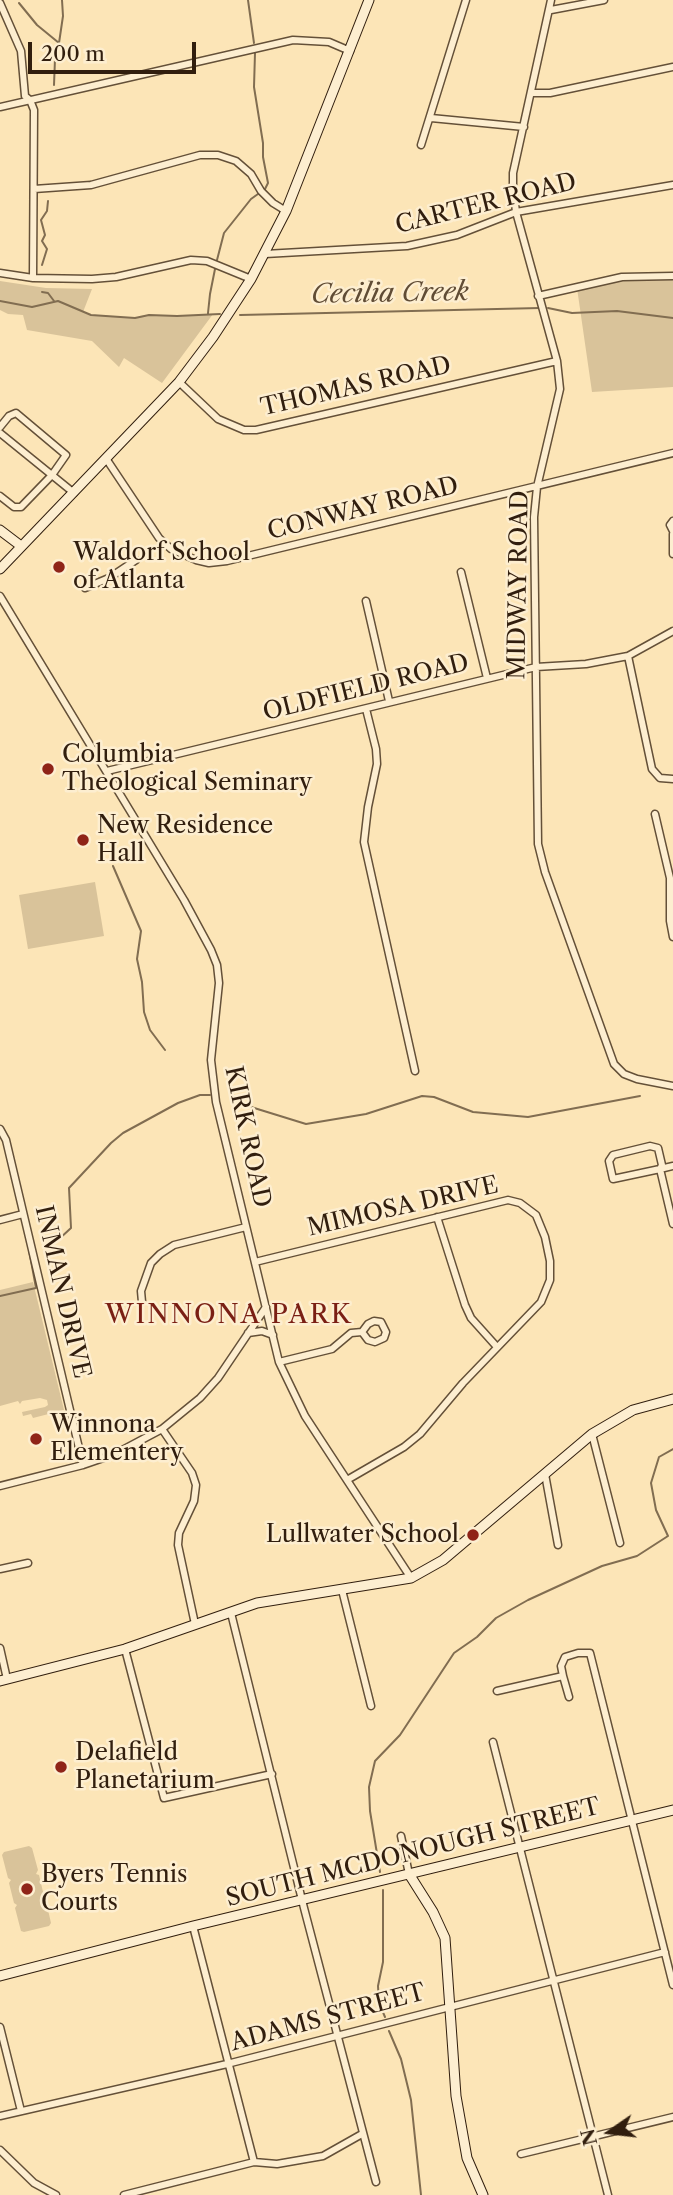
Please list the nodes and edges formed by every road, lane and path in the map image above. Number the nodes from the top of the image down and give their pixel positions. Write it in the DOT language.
graph roads {
  1 [pos="369,0"];
  2 [pos="466,0"];
  3 [pos="551,0"];
  4 [pos="604,0"];
  5 [pos="0,3"];
  6 [pos="551,10"];
  7 [pos="350,51"];
  8 [pos="673,67"];
  9 [pos="532,93"];
  10 [pos="30,100"];
  11 [pos="0,107"];
  12 [pos="431,118"];
  13 [pos="524,127"];
  14 [pos="421,145"];
  15 [pos="673,185"];
  16 [pos="34,189"];
  17 [pos="286,211"];
  18 [pos="516,212"];
  19 [pos="265,254"];
  20 [pos="0,273"];
  21 [pos="673,276"];
  22 [pos="33,278"];
  23 [pos="250,279"];
  24 [pos="538,296"];
  25 [pos="557,361"];
  26 [pos="179,382"];
  27 [pos="0,427"];
  28 [pos="0,433"];
  29 [pos="673,453"];
  30 [pos="107,460"];
  31 [pos="52,475"];
  32 [pos="537,487"];
  33 [pos="74,492"];
  34 [pos="0,496"];
  35 [pos="673,521"];
  36 [pos="0,530"];
  37 [pos="673,533"];
  38 [pos="21,546"];
  39 [pos="673,554"];
  40 [pos="136,560"];
  41 [pos="0,569"];
  42 [pos="461,572"];
  43 [pos="85,589"];
  44 [pos="0,596"];
  45 [pos="366,601"];
  46 [pos="673,631"];
  47 [pos="628,656"];
  48 [pos="536,667"];
  49 [pos="487,678"];
  50 [pos="389,701"];
  51 [pos="366,709"];
  52 [pos="107,771"];
  53 [pos="673,779"];
  54 [pos="655,814"];
  55 [pos="672,877"];
  56 [pos="673,937"];
  57 [pos="415,1070"];
  58 [pos="673,1086"];
  59 [pos="0,1129"];
  60 [pos="673,1166"];
  61 [pos="660,1169"];
  62 [pos="23,1214"];
  63 [pos="437,1217"];
  64 [pos="0,1220"];
  65 [pos="673,1224"];
  66 [pos="246,1227"];
  67 [pos="255,1262"];
  68 [pos="142,1302"];
  69 [pos="265,1307"];
  70 [pos="362,1332"];
  71 [pos="248,1333"];
  72 [pos="273,1335"];
  73 [pos="497,1348"];
  74 [pos="279,1362"];
  75 [pos="673,1399"];
  76 [pos="162,1429"];
  77 [pos="592,1434"];
  78 [pos="83,1465"];
  79 [pos="545,1475"];
  80 [pos="347,1480"];
  81 [pos="0,1486"];
  82 [pos="620,1543"];
  83 [pos="558,1545"];
  84 [pos="28,1563"];
  85 [pos="0,1569"];
  86 [pos="411,1578"];
  87 [pos="342,1590"];
  88 [pos="231,1613"];
  89 [pos="195,1624"];
  90 [pos="0,1648"];
  91 [pos="125,1649"];
  92 [pos="563,1676"];
  93 [pos="4,1680"];
  94 [pos="497,1691"];
  95 [pos="569,1697"];
  96 [pos="371,1706"];
  97 [pos="493,1742"];
  98 [pos="272,1774"];
  99 [pos="673,1810"];
  100 [pos="631,1820"];
  101 [pos="401,1836"];
  102 [pos="521,1847"];
  103 [pos="409,1874"];
  104 [pos="302,1901"];
  105 [pos="193,1926"];
  106 [pos="665,1952"];
  107 [pos="0,1976"];
  108 [pos="554,1982"];
  109 [pos="673,1985"];
  110 [pos="450,2007"];
  111 [pos="0,2027"];
  112 [pos="337,2035"];
  113 [pos="227,2064"];
  114 [pos="21,2111"];
  115 [pos="0,2116"];
  116 [pos="673,2117"];
  117 [pos="362,2134"];
  118 [pos="593,2136"];
  119 [pos="0,2150"];
  120 [pos="521,2154"];
  121 [pos="254,2162"];
  122 [pos="376,2182"];
  123 [pos="56,2195"];
  124 [pos="124,2195"];
  125 [pos="483,2195"];
  126 [pos="608,2195"];
  1 -- 7 [label="main road"];
  2 -- 12 [label="street"];
  3 -- 6 [label="street, MIDWAY ROAD"];
  4 -- 6 [label="street"];
  5 -- 10 [label="street"];
  6 -- 9 [label="street, MIDWAY ROAD"];
  7 -- 10 [label="street"];
  7 -- 17 [label="main road"];
  8 -- 9 [label="street"];
  9 -- 13 [label="street, MIDWAY ROAD"];
  10 -- 11 [label="street"];
  10 -- 16 [label="street"];
  12 -- 13 [label="street"];
  12 -- 14 [label="street"];
  13 -- 18 [label="street, MIDWAY ROAD"];
  15 -- 18 [label="street, CARTER ROAD"];
  16 -- 17 [label="street"];
  16 -- 22 [label="street"];
  17 -- 19 [label="main road"];
  18 -- 19 [label="street, CARTER ROAD"];
  18 -- 24 [label="street, MIDWAY ROAD"];
  19 -- 23 [label="main road"];
  20 -- 22 [label="street"];
  21 -- 24 [label="street"];
  22 -- 23 [label="street"];
  23 -- 26 [label="main road"];
  24 -- 25 [label="street, MIDWAY ROAD"];
  25 -- 26 [label="street, THOMAS ROAD"];
  25 -- 32 [label="street, MIDWAY ROAD"];
  26 -- 30 [label="main road"];
  27 -- 31 [label="street"];
  28 -- 31 [label="street"];
  29 -- 32 [label="street, CONWAY ROAD"];
  30 -- 32 [label="street, CONWAY ROAD"];
  30 -- 33 [label="main road"];
  31 -- 33 [label="street"];
  31 -- 34 [label="street"];
  32 -- 48 [label="street, MIDWAY ROAD"];
  33 -- 38 [label="main road"];
  35 -- 37 [label="street"];
  36 -- 38 [label="main road"];
  37 -- 39 [label="street"];
  38 -- 41 [label="main road"];
  40 -- 43 [label="street"];
  42 -- 49 [label="street"];
  44 -- 52 [label="street, KIRK ROAD"];
  45 -- 50 [label="street"];
  46 -- 47 [label="street, OLDFIELD ROAD"];
  47 -- 48 [label="street, OLDFIELD ROAD"];
  47 -- 53 [label="street"];
  48 -- 49 [label="street, OLDFIELD ROAD"];
  48 -- 58 [label="street, MIDWAY ROAD"];
  49 -- 50 [label="street, OLDFIELD ROAD"];
  50 -- 51 [label="street, OLDFIELD ROAD"];
  51 -- 52 [label="street, OLDFIELD ROAD"];
  51 -- 57 [label="street"];
  52 -- 66 [label="street, KIRK ROAD"];
  54 -- 55 [label="street"];
  55 -- 56 [label="street"];
  59 -- 62 [label="street, INMAN DRIVE"];
  60 -- 61 [label="street"];
  61 -- 61 [label="street"];
  61 -- 65 [label="street"];
  62 -- 64 [label="street"];
  62 -- 78 [label="street, INMAN DRIVE"];
  63 -- 67 [label="street, MIMOSA DRIVE"];
  63 -- 73 [label="street"];
  63 -- 73 [label="street, MIMOSA DRIVE"];
  66 -- 67 [label="street, KIRK ROAD"];
  66 -- 68 [label="street"];
  67 -- 69 [label="street, KIRK ROAD"];
  69 -- 71 [label="street"];
  69 -- 72 [label="street, KIRK ROAD"];
  70 -- 74 [label="street"];
  71 -- 72 [label="street"];
  71 -- 76 [label="street"];
  72 -- 74 [label="street, KIRK ROAD"];
  73 -- 80 [label="street, MIMOSA DRIVE"];
  74 -- 80 [label="street, KIRK ROAD"];
  75 -- 77 [label="main road"];
  76 -- 78 [label="street"];
  76 -- 89 [label="street"];
  77 -- 79 [label="main road"];
  77 -- 82 [label="street"];
  78 -- 81 [label="street"];
  79 -- 83 [label="street"];
  79 -- 86 [label="main road"];
  80 -- 86 [label="street, KIRK ROAD"];
  84 -- 85 [label="street"];
  86 -- 87 [label="main road"];
  87 -- 88 [label="main road"];
  87 -- 96 [label="street"];
  88 -- 89 [label="main road"];
  88 -- 98 [label="street"];
  89 -- 91 [label="main road"];
  90 -- 93 [label="street"];
  91 -- 93 [label="main road"];
  91 -- 98 [label="street"];
  92 -- 94 [label="street"];
  92 -- 95 [label="street"];
  92 -- 100 [label="street"];
  97 -- 102 [label="street"];
  98 -- 104 [label="street"];
  99 -- 100 [label="main road, SOUTH MCDONOUGH STREET"];
  100 -- 102 [label="main road, SOUTH MCDONOUGH STREET"];
  100 -- 106 [label="street"];
  101 -- 103 [label="street"];
  102 -- 103 [label="main road, SOUTH MCDONOUGH STREET"];
  102 -- 108 [label="street"];
  103 -- 104 [label="main road, SOUTH MCDONOUGH STREET"];
  103 -- 110 [label="main road"];
  104 -- 105 [label="main road, SOUTH MCDONOUGH STREET"];
  104 -- 112 [label="street"];
  105 -- 107 [label="main road, SOUTH MCDONOUGH STREET"];
  105 -- 113 [label="street"];
  106 -- 108 [label="street, ADAMS STREET"];
  106 -- 109 [label="street"];
  108 -- 110 [label="street, ADAMS STREET"];
  108 -- 118 [label="street"];
  110 -- 112 [label="street, ADAMS STREET"];
  110 -- 125 [label="main road"];
  111 -- 114 [label="street"];
  112 -- 113 [label="street, ADAMS STREET"];
  112 -- 117 [label="street"];
  113 -- 114 [label="street, ADAMS STREET"];
  113 -- 121 [label="street"];
  114 -- 115 [label="street, ADAMS STREET"];
  116 -- 118 [label="street"];
  117 -- 121 [label="street"];
  117 -- 122 [label="street"];
  118 -- 120 [label="street"];
  118 -- 126 [label="street"];
  119 -- 123 [label="street"];
  121 -- 124 [label="street"];
}
